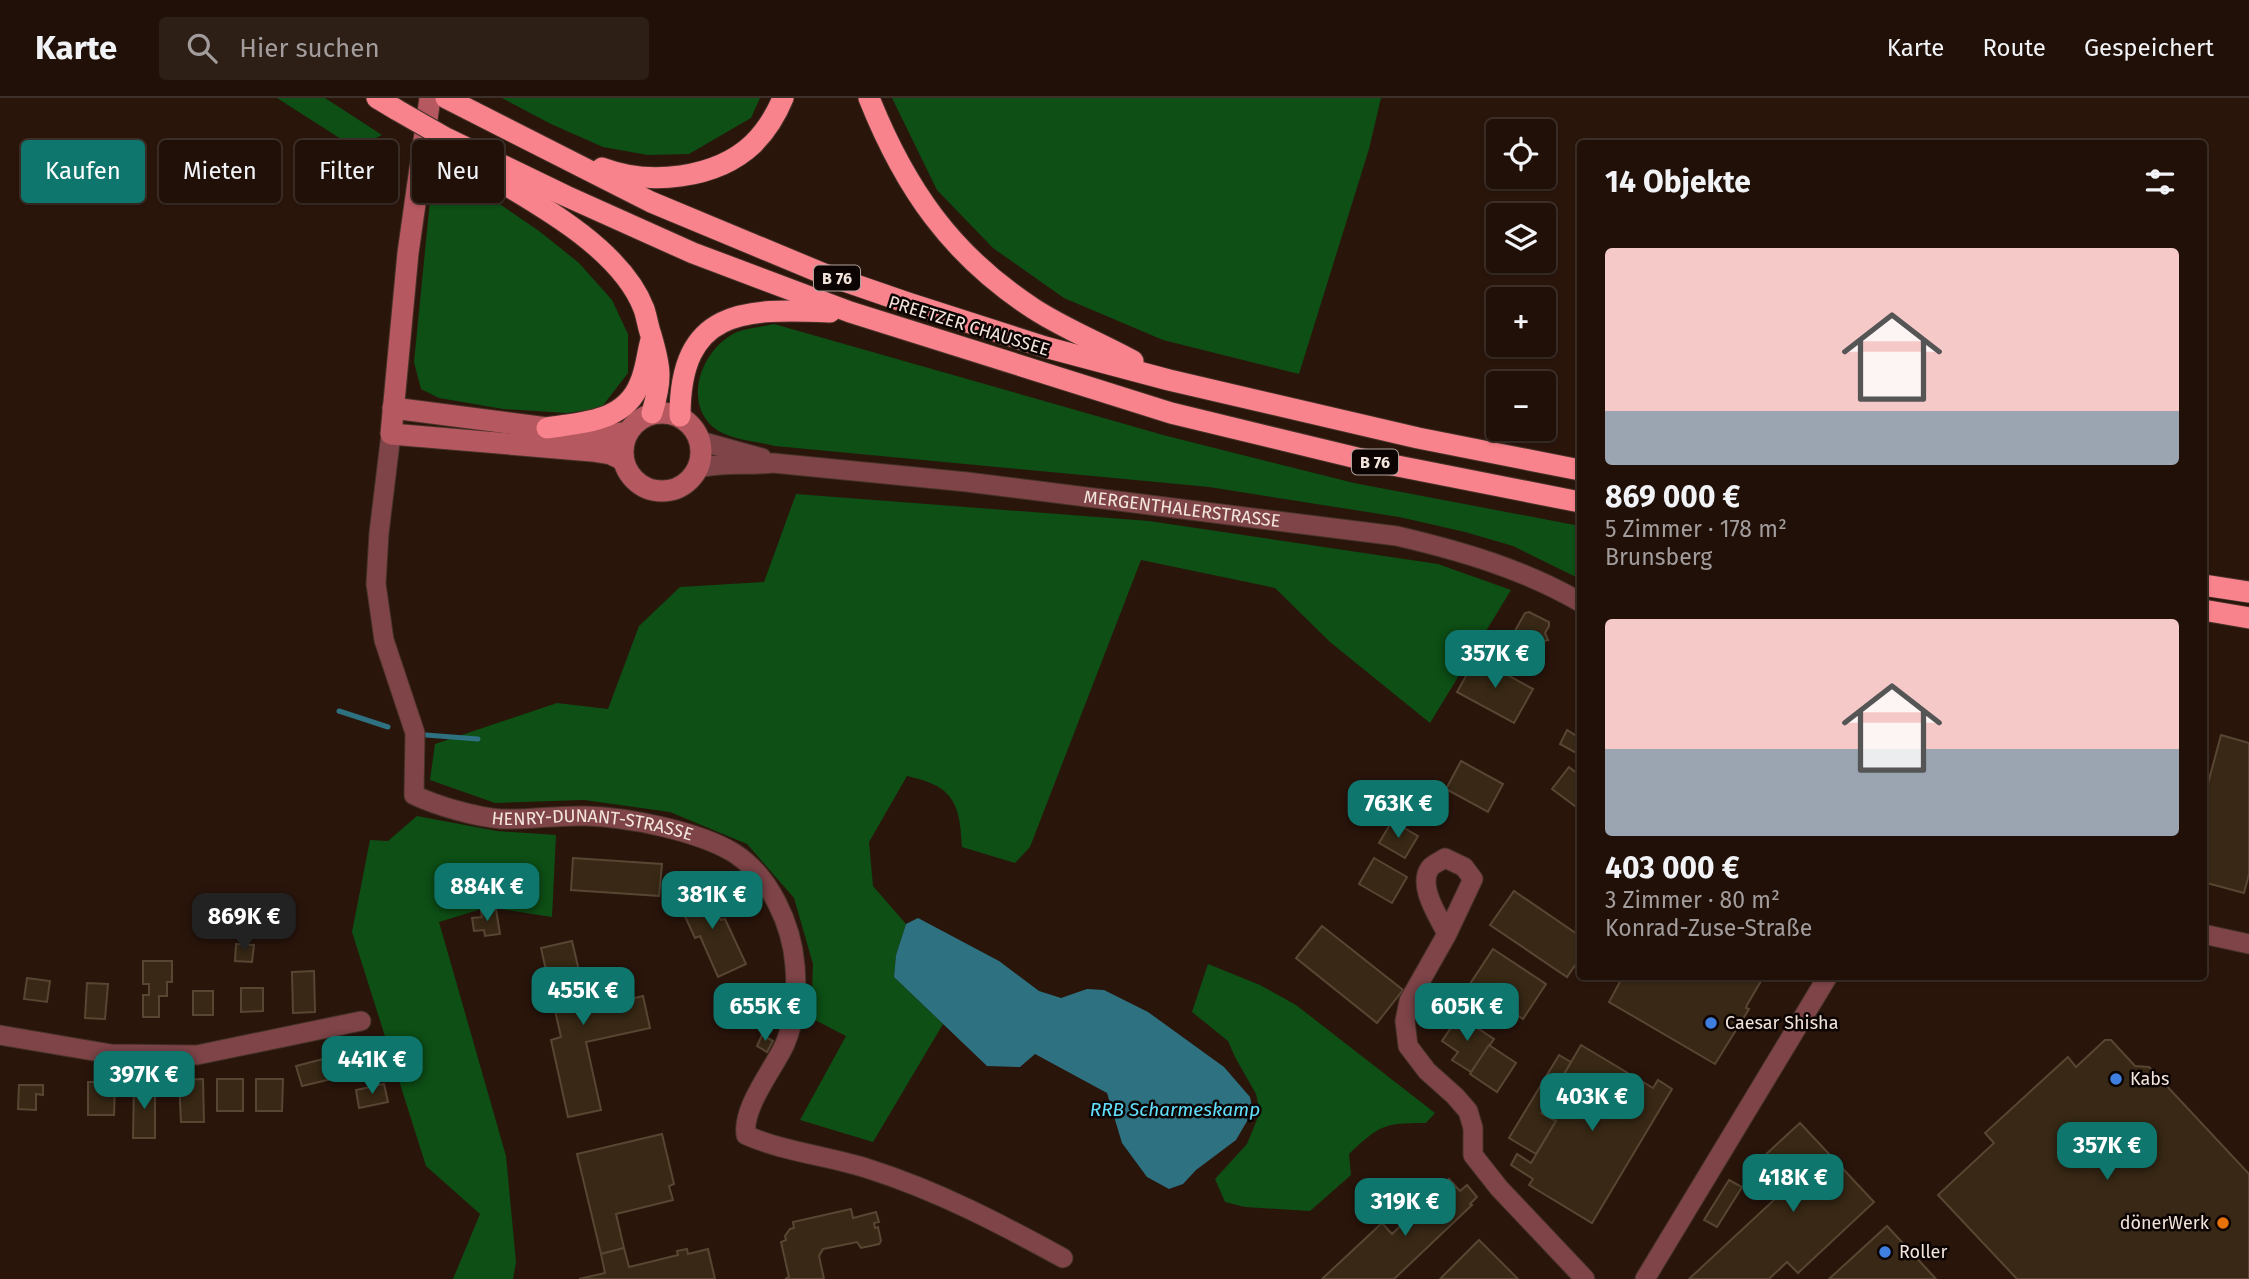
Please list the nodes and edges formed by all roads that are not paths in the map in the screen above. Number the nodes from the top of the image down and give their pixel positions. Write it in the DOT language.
graph roads {
  1 [pos="377,98"];
  2 [pos="430,98"];
  3 [pos="783,98"];
  4 [pos="869,98"];
  5 [pos="449,99"];
  6 [pos="520,136"];
  7 [pos="446,138"];
  8 [pos="850,312"];
  9 [pos="652,338"];
  10 [pos="1169,380"];
  11 [pos="393,408"];
  12 [pos="652,413"];
  13 [pos="680,416"];
  14 [pos="547,428"];
  15 [pos="628,432"];
  16 [pos="391,434"];
  17 [pos="700,440"];
  18 [pos="623,460"];
  19 [pos="773,463"];
  20 [pos="699,468"];
  21 [pos="1577,469"];
  22 [pos="1577,501"];
  23 [pos="2207,586"];
  24 [pos="2249,592"];
  25 [pos="1577,600"];
  26 [pos="2207,611"];
  27 [pos="2249,618"];
  28 [pos="1447,934"];
  29 [pos="2207,935"];
  30 [pos="2249,944"];
  31 [pos="1826,980"];
  32 [pos="361,1021"];
  33 [pos="0,1035"];
  34 [pos="1063,1258"];
  35 [pos="1586,1279"];
  36 [pos="1646,1279"];
  1 -- 7 [label="highway, PREETZER CHAUSSEE / B 76, bridge"];
  2 -- 11 [label="main road"];
  3 -- 6 [label="highway, B 76"];
  4 -- 10 [label="highway, B 76"];
  5 -- 6 [label="highway, PREETZER CHAUSSEE / B 76"];
  6 -- 10 [label="highway, PREETZER CHAUSSEE / B 76"];
  7 -- 8 [label="highway, PREETZER CHAUSSEE / B 76"];
  7 -- 9 [label="highway, B 76"];
  8 -- 13 [label="highway, B 76"];
  8 -- 22 [label="highway, PREETZER CHAUSSEE / B 76"];
  9 -- 12 [label="highway, B 76"];
  9 -- 14 [label="highway"];
  10 -- 21 [label="highway, PREETZER CHAUSSEE / B 76"];
  11 -- 14 [label="main road"];
  11 -- 16 [label="main road"];
  12 -- 13 [label="main road"];
  12 -- 15 [label="main road"];
  13 -- 17 [label="main road"];
  14 -- 15 [label="main road"];
  15 -- 18 [label="main road"];
  16 -- 18 [label="main road"];
  16 -- 34 [label="street, HENRY-DUNANT-STRASSE"];
  17 -- 19 [label="street, MERGENTHALERSTRASSE"];
  17 -- 20 [label="main road"];
  18 -- 20 [label="main road"];
  19 -- 20 [label="street, MERGENTHALERSTRASSE"];
  19 -- 25 [label="street, MERGENTHALERSTRASSE"];
  23 -- 24 [label="highway"];
  26 -- 27 [label="highway"];
  28 -- 35 [label="street"];
  29 -- 30 [label="street"];
  31 -- 36 [label="street"];
  32 -- 33 [label="street"];
}
